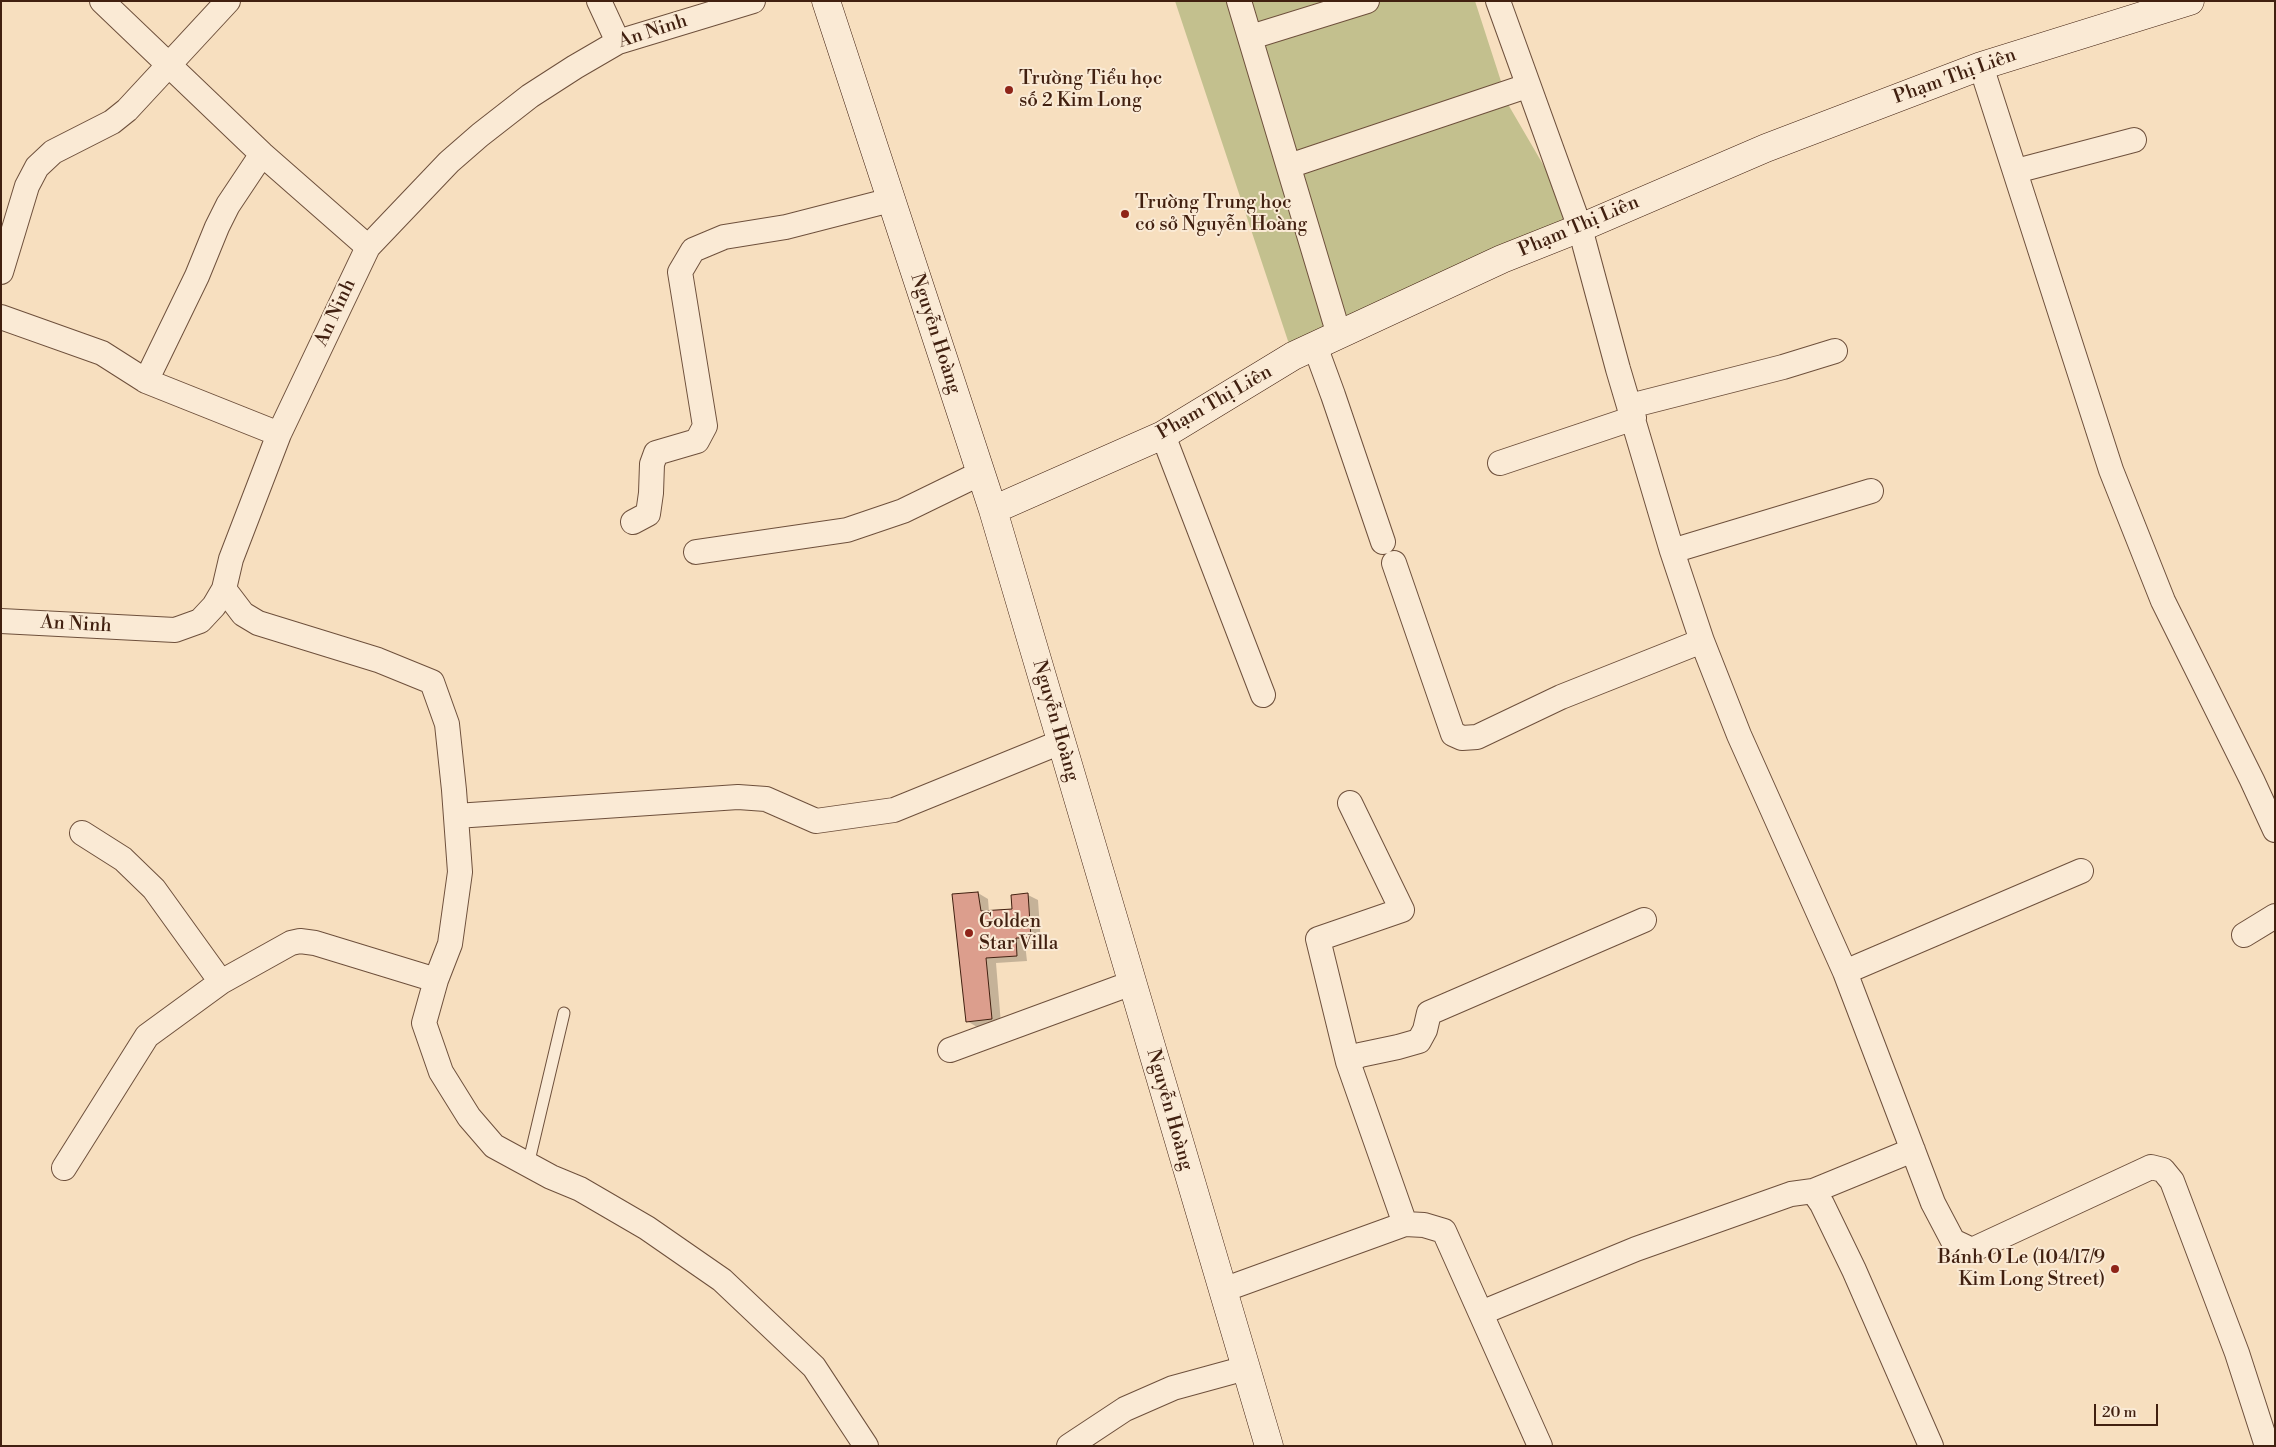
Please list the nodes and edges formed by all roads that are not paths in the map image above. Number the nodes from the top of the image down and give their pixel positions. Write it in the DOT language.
graph roads {
  1 [pos="102,1"];
  2 [pos="228,1"];
  3 [pos="599,1"];
  4 [pos="753,1"];
  5 [pos="826,1"];
  6 [pos="1238,1"];
  7 [pos="1367,1"];
  8 [pos="1498,1"];
  9 [pos="2190,1"];
  10 [pos="1251,37"];
  11 [pos="618,42"];
  12 [pos="169,64"];
  13 [pos="1981,66"];
  14 [pos="1527,86"];
  15 [pos="2134,140"];
  16 [pos="262,154"];
  17 [pos="1289,166"];
  18 [pos="2016,171"];
  19 [pos="891,200"];
  20 [pos="1580,228"];
  21 [pos="368,247"];
  22 [pos="1,272"];
  23 [pos="1,317"];
  24 [pos="1327,341"];
  25 [pos="1835,351"];
  26 [pos="146,381"];
  27 [pos="1632,412"];
  28 [pos="279,434"];
  29 [pos="1163,435"];
  30 [pos="1500,463"];
  31 [pos="981,473"];
  32 [pos="1871,491"];
  33 [pos="993,510"];
  34 [pos="633,522"];
  35 [pos="1672,551"];
  36 [pos="696,552"];
  37 [pos="224,589"];
  38 [pos="1,621"];
  39 [pos="1702,642"];
  40 [pos="1263,695"];
  41 [pos="1061,742"];
  42 [pos="1350,803"];
  43 [pos="456,816"];
  44 [pos="2275,830"];
  45 [pos="82,833"];
  46 [pos="2081,871"];
  47 [pos="2275,916"];
  48 [pos="1644,920"];
  49 [pos="2244,935"];
  50 [pos="1846,972"];
  51 [pos="436,980"];
  52 [pos="221,982"];
  53 [pos="1132,983"];
  54 [pos="564,1013"];
  55 [pos="950,1050"];
  56 [pos="1348,1062"];
  57 [pos="1913,1150"];
  58 [pos="528,1165"];
  59 [pos="64,1168"];
  60 [pos="1812,1191"];
  61 [pos="1405,1224"];
  62 [pos="1223,1290"];
  63 [pos="1481,1314"];
  64 [pos="1246,1368"];
  65 [pos="866,1446"];
  66 [pos="1069,1446"];
  67 [pos="1268,1446"];
  68 [pos="1540,1446"];
  69 [pos="1931,1446"];
  70 [pos="2267,1446"];
  1 -- 12 [label="street"];
  2 -- 12 [label="street"];
  3 -- 11 [label="street"];
  4 -- 11 [label="street, An Ninh"];
  5 -- 19 [label="street, Nguyễn Hoàng"];
  6 -- 10 [label="street"];
  7 -- 10 [label="street"];
  8 -- 14 [label="street"];
  9 -- 13 [label="street, Phạm Thị Liên"];
  10 -- 17 [label="street"];
  11 -- 21 [label="street, An Ninh"];
  12 -- 16 [label="street"];
  12 -- 22 [label="street"];
  13 -- 18 [label="street"];
  13 -- 20 [label="street, Phạm Thị Liên"];
  14 -- 17 [label="street"];
  14 -- 20 [label="street"];
  15 -- 18 [label="street"];
  16 -- 21 [label="street"];
  16 -- 26 [label="street"];
  17 -- 24 [label="street"];
  18 -- 44 [label="street"];
  19 -- 31 [label="street, Nguyễn Hoàng"];
  19 -- 34 [label="street"];
  20 -- 24 [label="street, Phạm Thị Liên"];
  20 -- 27 [label="street"];
  21 -- 28 [label="street, An Ninh"];
  23 -- 26 [label="street"];
  24 -- 29 [label="street, Phạm Thị Liên"];
  24 -- 39 [label="street"];
  25 -- 27 [label="street"];
  26 -- 28 [label="street"];
  27 -- 30 [label="street"];
  27 -- 35 [label="street"];
  28 -- 37 [label="street, An Ninh"];
  29 -- 33 [label="street, Phạm Thị Liên"];
  29 -- 40 [label="street"];
  31 -- 33 [label="street, Nguyễn Hoàng"];
  31 -- 36 [label="street"];
  32 -- 35 [label="street"];
  33 -- 41 [label="street, Nguyễn Hoàng"];
  35 -- 39 [label="street"];
  37 -- 38 [label="street, An Ninh"];
  37 -- 43 [label="street"];
  39 -- 50 [label="street"];
  41 -- 43 [label="street"];
  41 -- 53 [label="street, Nguyễn Hoàng"];
  42 -- 56 [label="street"];
  43 -- 51 [label="street"];
  45 -- 52 [label="street"];
  46 -- 50 [label="street"];
  47 -- 49 [label="street"];
  48 -- 56 [label="street"];
  50 -- 57 [label="street"];
  51 -- 52 [label="street"];
  51 -- 58 [label="street"];
  52 -- 59 [label="street"];
  53 -- 55 [label="street"];
  53 -- 62 [label="street, Nguyễn Hoàng"];
  54 -- 58 [label="lane"];
  56 -- 61 [label="street"];
  57 -- 60 [label="street"];
  57 -- 70 [label="street"];
  58 -- 65 [label="street"];
  60 -- 63 [label="street"];
  60 -- 69 [label="street"];
  61 -- 62 [label="street"];
  61 -- 63 [label="street"];
  62 -- 64 [label="street, Nguyễn Hoàng"];
  63 -- 68 [label="street"];
  64 -- 66 [label="street"];
  64 -- 67 [label="street, Nguyễn Hoàng"];
}
